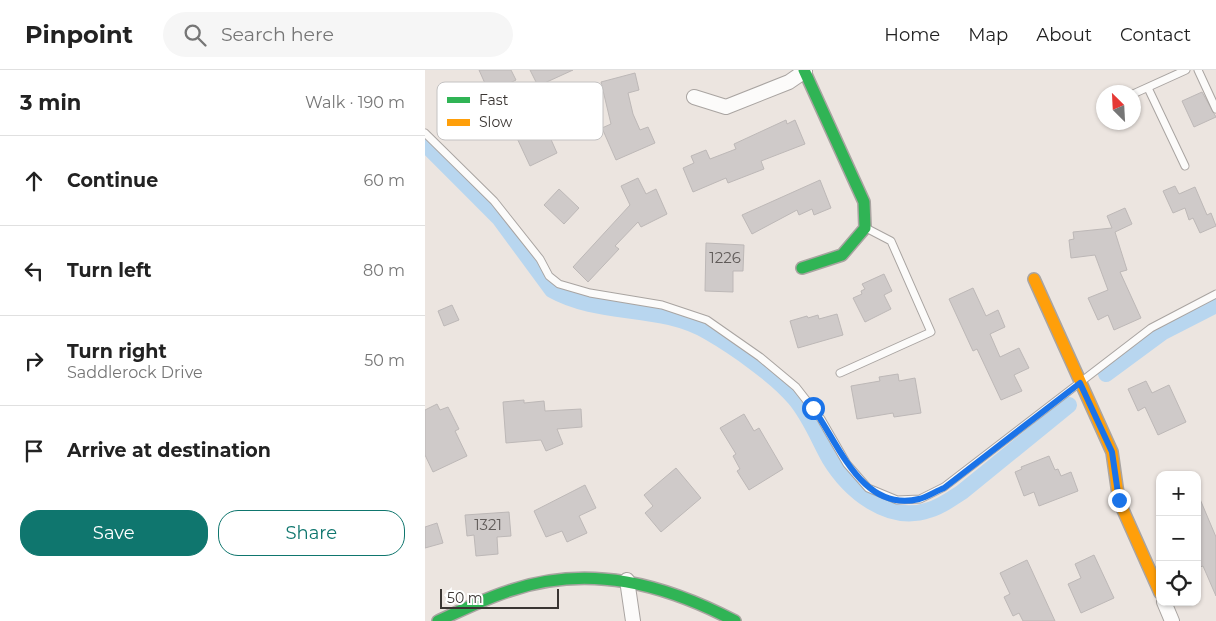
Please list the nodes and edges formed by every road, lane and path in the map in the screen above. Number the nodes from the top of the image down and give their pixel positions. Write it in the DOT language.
graph roads {
  1 [pos="1186,70"];
  2 [pos="1198,70"];
  3 [pos="805,71"];
  4 [pos="1148,88"];
  5 [pos="1141,91"];
  6 [pos="694,97"];
  7 [pos="1216,109"];
  8 [pos="425,133"];
  9 [pos="1185,166"];
  10 [pos="865,228"];
  11 [pos="802,268"];
  12 [pos="1034,279"];
  13 [pos="1216,294"];
  14 [pos="840,373"];
  15 [pos="1080,383"];
  16 [pos="627,580"];
  17 [pos="1156,584"];
  18 [pos="1166,606"];
  19 [pos="438,621"];
  20 [pos="633,621"];
  21 [pos="735,621"];
  22 [pos="1172,621"];
  1 -- 4 [label="lane"];
  2 -- 7 [label="lane"];
  3 -- 6 [label="street"];
  3 -- 10 [label="street"];
  4 -- 5 [label="lane"];
  4 -- 9 [label="lane"];
  8 -- 15 [label="lane"];
  10 -- 11 [label="street"];
  10 -- 14 [label="lane"];
  12 -- 15 [label="street"];
  13 -- 15 [label="lane"];
  15 -- 17 [label="street"];
  16 -- 19 [label="street"];
  16 -- 20 [label="street"];
  16 -- 21 [label="street"];
  18 -- 22 [label="street"];
}
